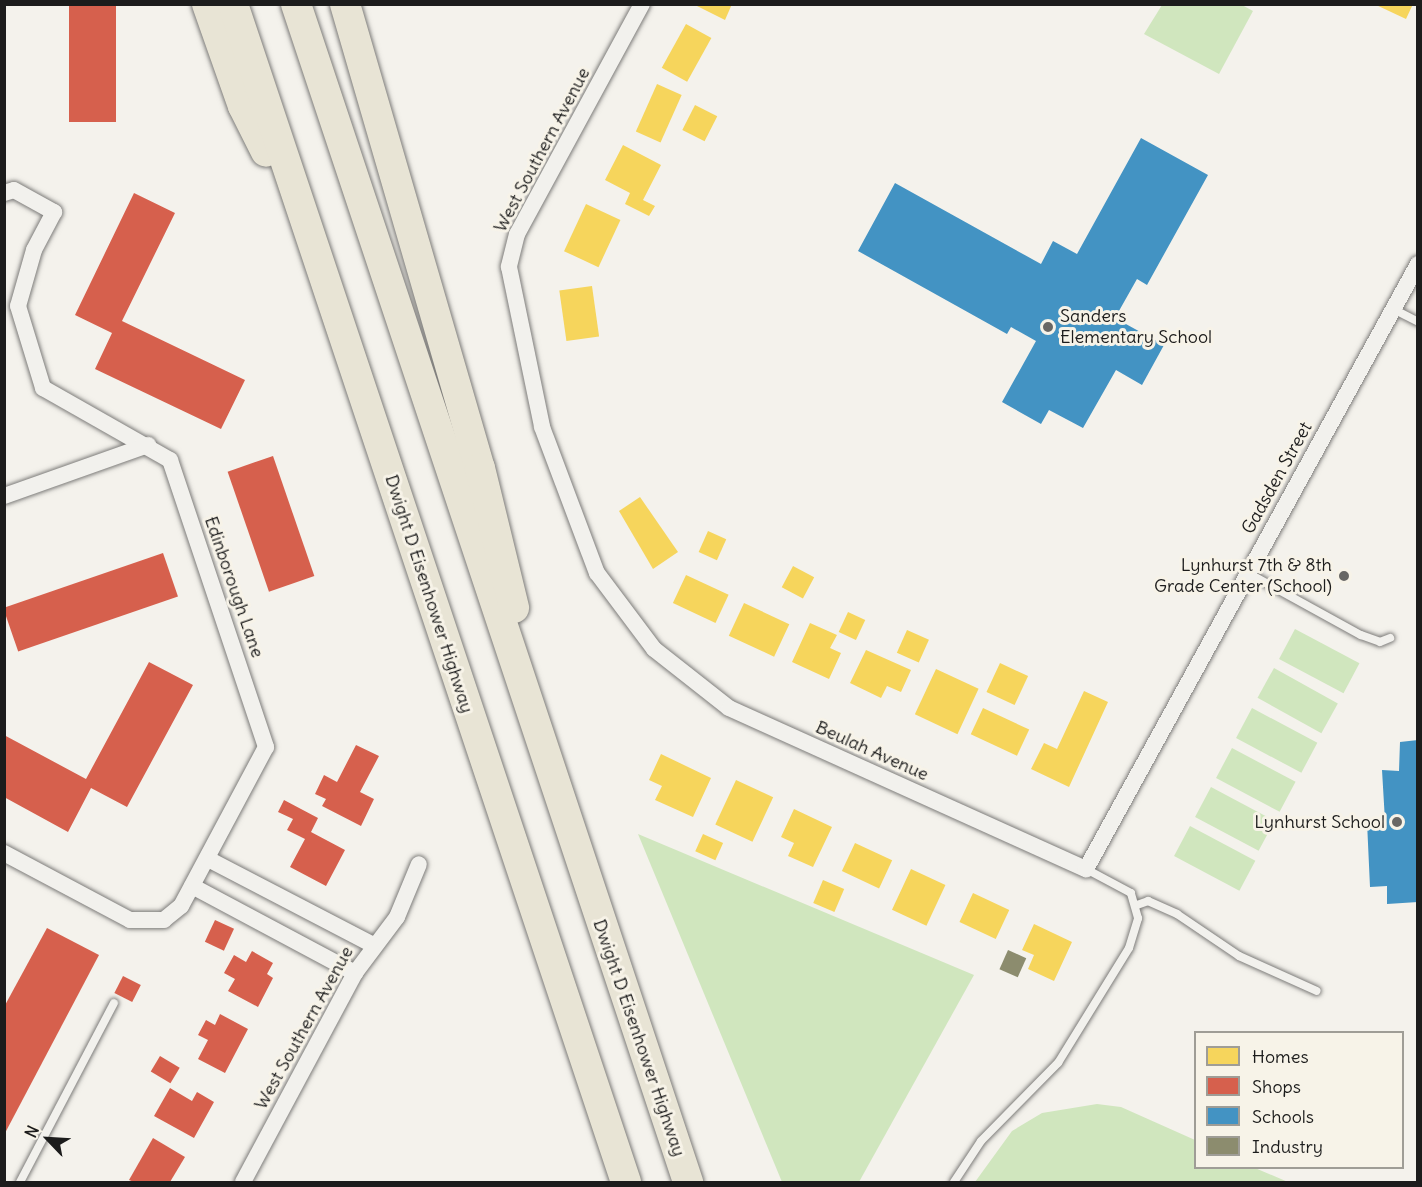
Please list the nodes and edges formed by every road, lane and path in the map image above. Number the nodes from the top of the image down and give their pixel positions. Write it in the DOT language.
graph roads {
  1 [pos="207,4"];
  2 [pos="233,4"];
  3 [pos="296,4"];
  4 [pos="345,4"];
  5 [pos="642,4"];
  6 [pos="4,193"];
  7 [pos="310,239"];
  8 [pos="1418,264"];
  9 [pos="1393,309"];
  10 [pos="1418,322"];
  11 [pos="148,445"];
  12 [pos="4,496"];
  13 [pos="1248,573"];
  14 [pos="1390,638"];
  15 [pos="654,649"];
  16 [pos="548,770"];
  17 [pos="4,852"];
  18 [pos="208,859"];
  19 [pos="419,864"];
  20 [pos="1086,869"];
  21 [pos="192,886"];
  22 [pos="1137,905"];
  23 [pos="373,945"];
  24 [pos="354,973"];
  25 [pos="1317,991"];
  26 [pos="114,1003"];
  27 [pos="20,1182"];
  28 [pos="243,1182"];
  29 [pos="626,1182"];
  30 [pos="688,1182"];
  31 [pos="954,1182"];
  1 -- 7 [label="highway"];
  2 -- 7 [label="highway, Dwight D Eisenhower Highway"];
  3 -- 16 [label="highway, Dwight D Eisenhower Highway"];
  4 -- 16 [label="highway"];
  5 -- 15 [label="street, West Southern Avenue"];
  6 -- 11 [label="street, Edinborough Lane"];
  7 -- 29 [label="highway, Dwight D Eisenhower Highway"];
  8 -- 9 [label="street, Gadsden Street"];
  9 -- 10 [label="lane"];
  9 -- 13 [label="street, Gadsden Street"];
  11 -- 12 [label="street"];
  11 -- 18 [label="street, Edinborough Lane"];
  13 -- 14 [label="lane"];
  13 -- 20 [label="street, Gadsden Street"];
  15 -- 20 [label="street, Beulah Avenue"];
  16 -- 30 [label="highway, Dwight D Eisenhower Highway"];
  17 -- 21 [label="street, Edinborough Lane"];
  18 -- 21 [label="street, Edinborough Lane"];
  18 -- 23 [label="street"];
  19 -- 23 [label="street, West Southern Avenue"];
  20 -- 22 [label="lane"];
  21 -- 24 [label="street"];
  22 -- 25 [label="lane"];
  22 -- 31 [label="lane"];
  23 -- 24 [label="street, West Southern Avenue"];
  24 -- 28 [label="street, West Southern Avenue"];
  26 -- 27 [label="lane"];
}
